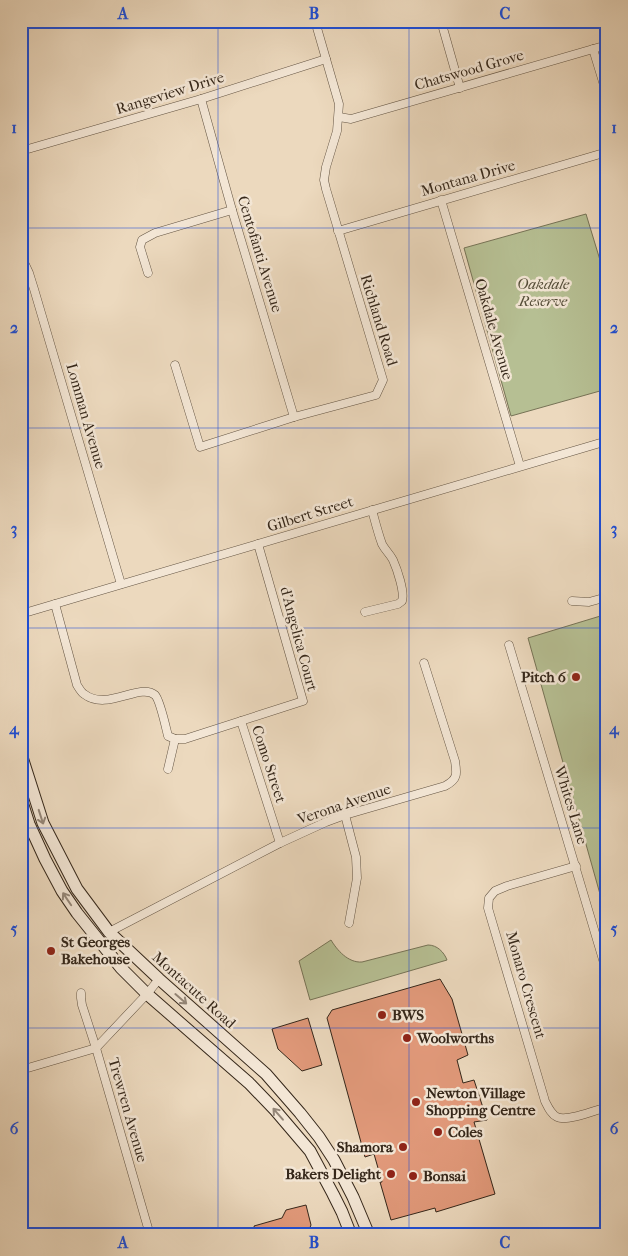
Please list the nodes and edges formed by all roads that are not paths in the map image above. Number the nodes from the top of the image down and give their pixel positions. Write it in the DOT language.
graph roads {
  1 [pos="315,21"];
  2 [pos="441,21"];
  3 [pos="607,45"];
  4 [pos="593,49"];
  5 [pos="326,59"];
  6 [pos="460,88"];
  7 [pos="607,95"];
  8 [pos="200,99"];
  9 [pos="339,117"];
  10 [pos="21,151"];
  11 [pos="607,152"];
  12 [pos="441,200"];
  13 [pos="232,210"];
  14 [pos="338,231"];
  15 [pos="21,256"];
  16 [pos="148,273"];
  17 [pos="25,275"];
  18 [pos="175,365"];
  19 [pos="294,417"];
  20 [pos="607,441"];
  21 [pos="520,466"];
  22 [pos="372,510"];
  23 [pos="258,544"];
  24 [pos="121,584"];
  25 [pos="607,597"];
  26 [pos="572,601"];
  27 [pos="55,604"];
  28 [pos="365,612"];
  29 [pos="21,614"];
  30 [pos="510,645"];
  31 [pos="424,662"];
  32 [pos="241,722"];
  33 [pos="172,737"];
  34 [pos="21,754"];
  35 [pos="168,769"];
  36 [pos="21,799"];
  37 [pos="345,815"];
  38 [pos="280,843"];
  39 [pos="576,866"];
  40 [pos="349,923"];
  41 [pos="109,932"];
  42 [pos="607,972"];
  43 [pos="159,980"];
  44 [pos="81,993"];
  45 [pos="147,994"];
  46 [pos="96,1048"];
  47 [pos="21,1070"];
  48 [pos="607,1107"];
  49 [pos="150,1235"];
  50 [pos="351,1235"];
  51 [pos="369,1235"];
  1 -- 5 [label="street, Richland Road"];
  2 -- 6 [label="street"];
  3 -- 4 [label="street, Chatswood Grove"];
  4 -- 6 [label="street, Chatswood Grove"];
  4 -- 7 [label="street"];
  5 -- 8 [label="street, Rangeview Drive"];
  5 -- 9 [label="street, Richland Road"];
  6 -- 9 [label="street, Chatswood Grove"];
  8 -- 10 [label="street, Rangeview Drive"];
  8 -- 13 [label="street, Centofanti Avenue"];
  9 -- 14 [label="street, Richland Road"];
  11 -- 12 [label="street, Montana Drive"];
  12 -- 14 [label="street, Montana Drive"];
  12 -- 21 [label="street, Oakdale Avenue"];
  13 -- 16 [label="street"];
  13 -- 19 [label="street, Centofanti Avenue"];
  14 -- 19 [label="street, Richland Road"];
  15 -- 17 [label="street, Lomman Avenue"];
  17 -- 24 [label="street, Lomman Avenue"];
  18 -- 19 [label="street, Richland Road"];
  20 -- 21 [label="street, Gilbert Street"];
  21 -- 22 [label="street, Gilbert Street"];
  22 -- 23 [label="street, Gilbert Street"];
  22 -- 28 [label="street"];
  23 -- 24 [label="street, Gilbert Street"];
  23 -- 32 [label="street, d'Angelica Court"];
  24 -- 27 [label="street, Gilbert Street"];
  25 -- 26 [label="street"];
  27 -- 29 [label="street, Gilbert Street"];
  27 -- 33 [label="street"];
  30 -- 39 [label="street, Whites Lane"];
  31 -- 37 [label="street, Verona Avenue"];
  32 -- 33 [label="street, d'Angelica Court"];
  32 -- 38 [label="street, Como Street"];
  33 -- 35 [label="street"];
  34 -- 41 [label="main road, Montacute Road, one-way"];
  45 -- 36 [label="main road, one-way"];
  37 -- 38 [label="street, Verona Avenue"];
  37 -- 40 [label="street"];
  38 -- 41 [label="street, Verona Avenue"];
  39 -- 42 [label="street, Whites Lane"];
  39 -- 48 [label="street, Monaro Crescent"];
  41 -- 43 [label="main road, Montacute Road"];
  43 -- 45 [label="street"];
  43 -- 51 [label="main road, Montacute Road, one-way"];
  44 -- 46 [label="street, Trewren Avenue"];
  45 -- 46 [label="street"];
  50 -- 45 [label="main road, one-way"];
  46 -- 47 [label="street"];
  46 -- 49 [label="street, Trewren Avenue"];
}
